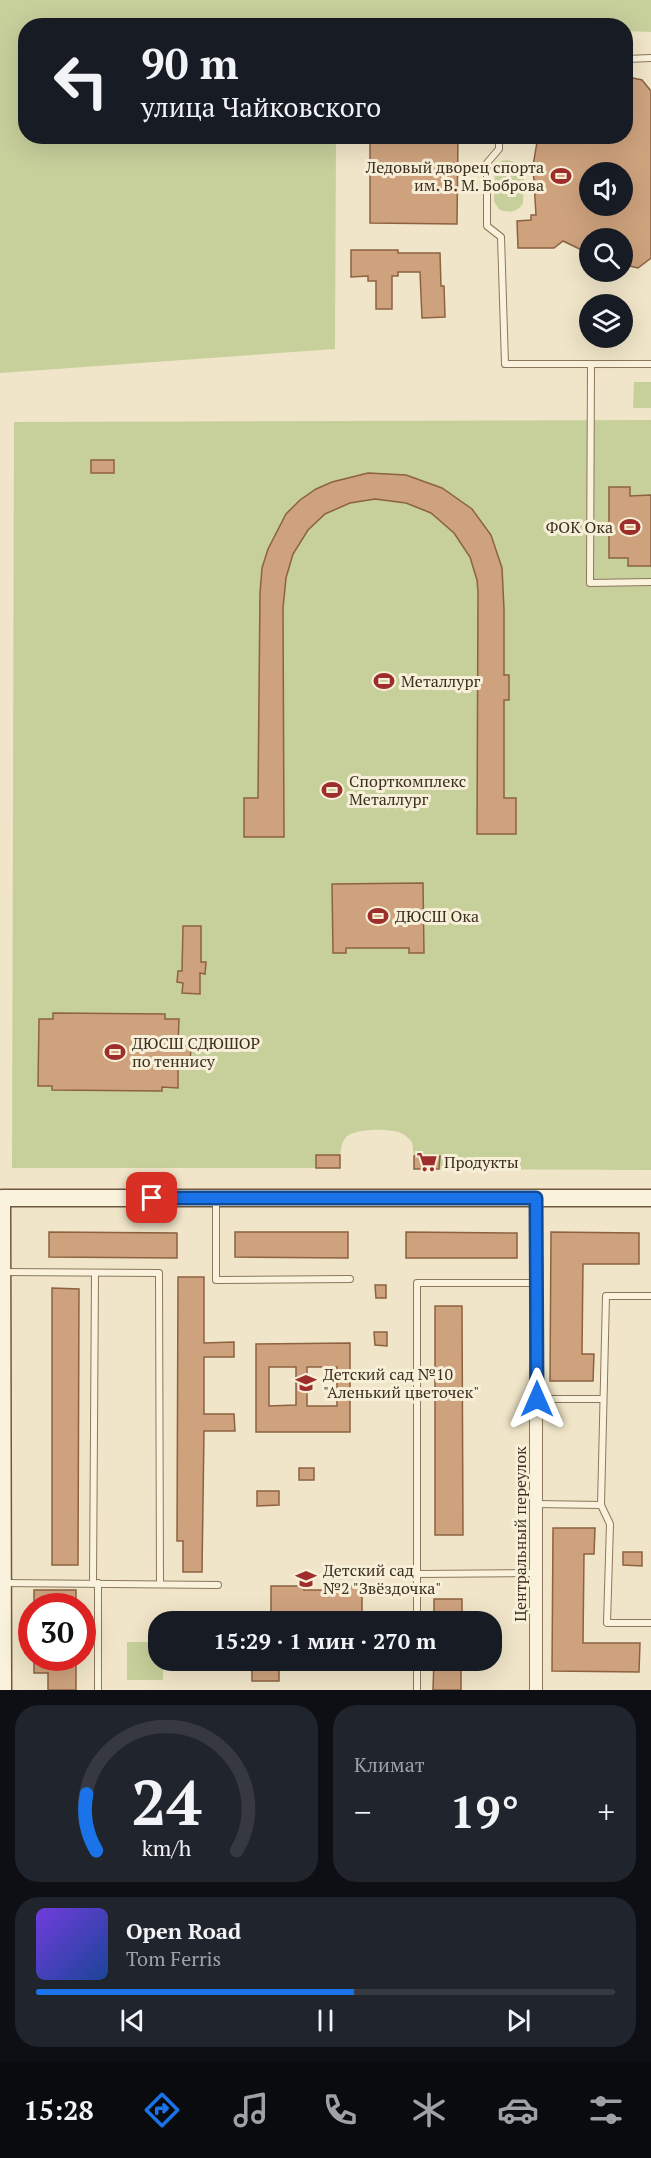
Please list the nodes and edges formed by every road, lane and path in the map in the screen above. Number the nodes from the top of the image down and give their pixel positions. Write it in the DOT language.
graph roads {
  1 [pos="651,58"];
  2 [pos="633,59"];
  3 [pos="499,144"];
  4 [pos="591,364"];
  5 [pos="651,364"];
  6 [pos="651,582"];
  7 [pos="216,1198"];
  8 [pos="536,1198"];
  9 [pos="651,1198"];
  10 [pos="2,1272"];
  11 [pos="95,1273"];
  12 [pos="350,1279"];
  13 [pos="536,1282"];
  14 [pos="651,1296"];
  15 [pos="537,1399"];
  16 [pos="603,1399"];
  17 [pos="537,1504"];
  18 [pos="601,1505"];
  19 [pos="1,1528"];
  20 [pos="537,1573"];
  21 [pos="417,1574"];
  22 [pos="3,1583"];
  23 [pos="96,1583"];
  24 [pos="160,1584"];
  25 [pos="218,1585"];
  26 [pos="417,1611"];
  27 [pos="651,1623"];
  28 [pos="417,1671"];
  29 [pos="3,1690"];
  30 [pos="98,1690"];
  31 [pos="417,1690"];
  32 [pos="536,1690"];
  1 -- 2 [label="lane"];
  3 -- 4 [label="lane"];
  4 -- 5 [label="lane"];
  4 -- 6 [label="lane"];
  7 -- 8 [label="main road"];
  7 -- 10 [label="main road"];
  7 -- 12 [label="lane"];
  8 -- 9 [label="main road"];
  8 -- 13 [label="street, Центральный переулок"];
  10 -- 11 [label="lane"];
  10 -- 19 [label="main road"];
  11 -- 23 [label="lane"];
  11 -- 24 [label="lane"];
  13 -- 15 [label="street, Центральный переулок"];
  13 -- 21 [label="lane"];
  14 -- 16 [label="lane"];
  15 -- 16 [label="lane"];
  15 -- 17 [label="street, Центральный переулок"];
  16 -- 18 [label="lane"];
  17 -- 18 [label="lane"];
  17 -- 20 [label="street, Центральный переулок"];
  18 -- 27 [label="lane"];
  19 -- 22 [label="main road"];
  20 -- 21 [label="lane"];
  20 -- 32 [label="street, Центральный переулок"];
  21 -- 26 [label="lane"];
  22 -- 23 [label="lane"];
  22 -- 29 [label="main road"];
  23 -- 24 [label="lane"];
  23 -- 30 [label="lane"];
  24 -- 25 [label="lane"];
  28 -- 31 [label="lane"];
}
